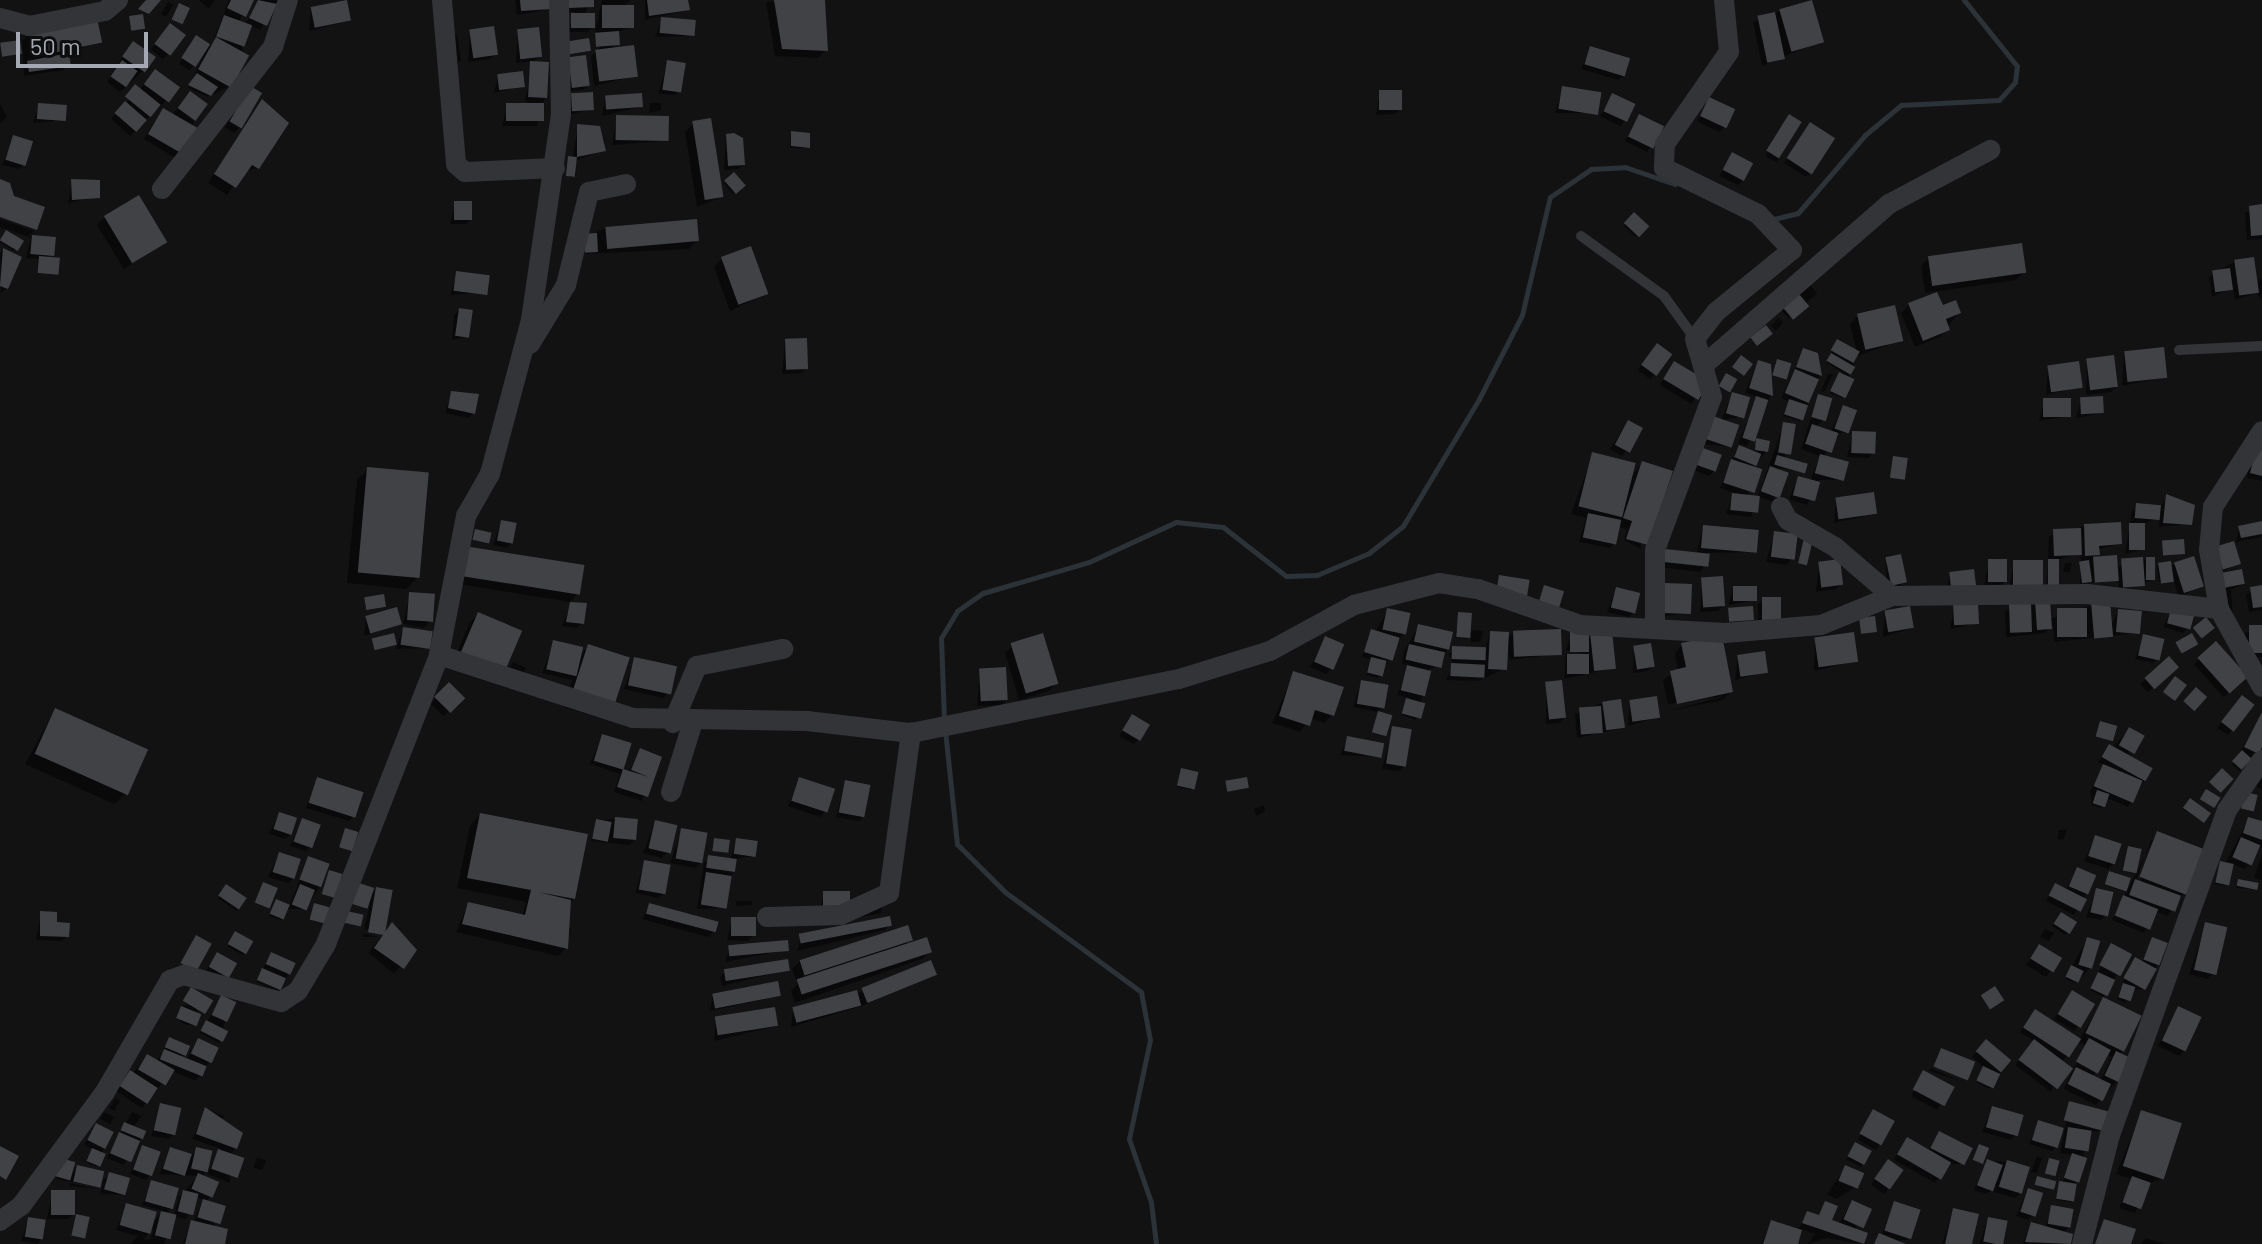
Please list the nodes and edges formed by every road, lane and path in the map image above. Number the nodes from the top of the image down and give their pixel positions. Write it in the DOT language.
graph roads {
  1 [pos="118,0"];
  2 [pos="288,0"];
  3 [pos="442,0"];
  4 [pos="559,0"];
  5 [pos="1724,0"];
  6 [pos="0,18"];
  7 [pos="1990,150"];
  8 [pos="555,168"];
  9 [pos="626,184"];
  10 [pos="162,189"];
  11 [pos="1581,236"];
  12 [pos="1695,339"];
  13 [pos="2262,346"];
  14 [pos="2179,350"];
  15 [pos="521,353"];
  16 [pos="1705,364"];
  17 [pos="2262,431"];
  18 [pos="1781,507"];
  19 [pos="1892,596"];
  20 [pos="2219,609"];
  21 [pos="1655,629"];
  22 [pos="783,649"];
  23 [pos="439,655"];
  24 [pos="2262,687"];
  25 [pos="683,723"];
  26 [pos="911,733"];
  27 [pos="2262,760"];
  28 [pos="671,792"];
  29 [pos="767,917"];
  30 [pos="0,1221"];
  31 [pos="2082,1244"];
  1 -- 6 [label="street"];
  2 -- 10 [label="street"];
  3 -- 8 [label="street"];
  4 -- 8 [label="street"];
  5 -- 12 [label="street"];
  7 -- 16 [label="street"];
  8 -- 15 [label="street"];
  9 -- 15 [label="street"];
  11 -- 12 [label="lane"];
  12 -- 16 [label="street"];
  13 -- 14 [label="lane"];
  15 -- 23 [label="street"];
  16 -- 21 [label="street"];
  17 -- 20 [label="street"];
  18 -- 19 [label="street"];
  19 -- 20 [label="street"];
  19 -- 21 [label="street"];
  20 -- 24 [label="street"];
  21 -- 26 [label="street"];
  22 -- 25 [label="street"];
  23 -- 25 [label="street"];
  23 -- 30 [label="street"];
  25 -- 26 [label="street"];
  25 -- 28 [label="street"];
  26 -- 29 [label="street"];
  27 -- 31 [label="street"];
}
